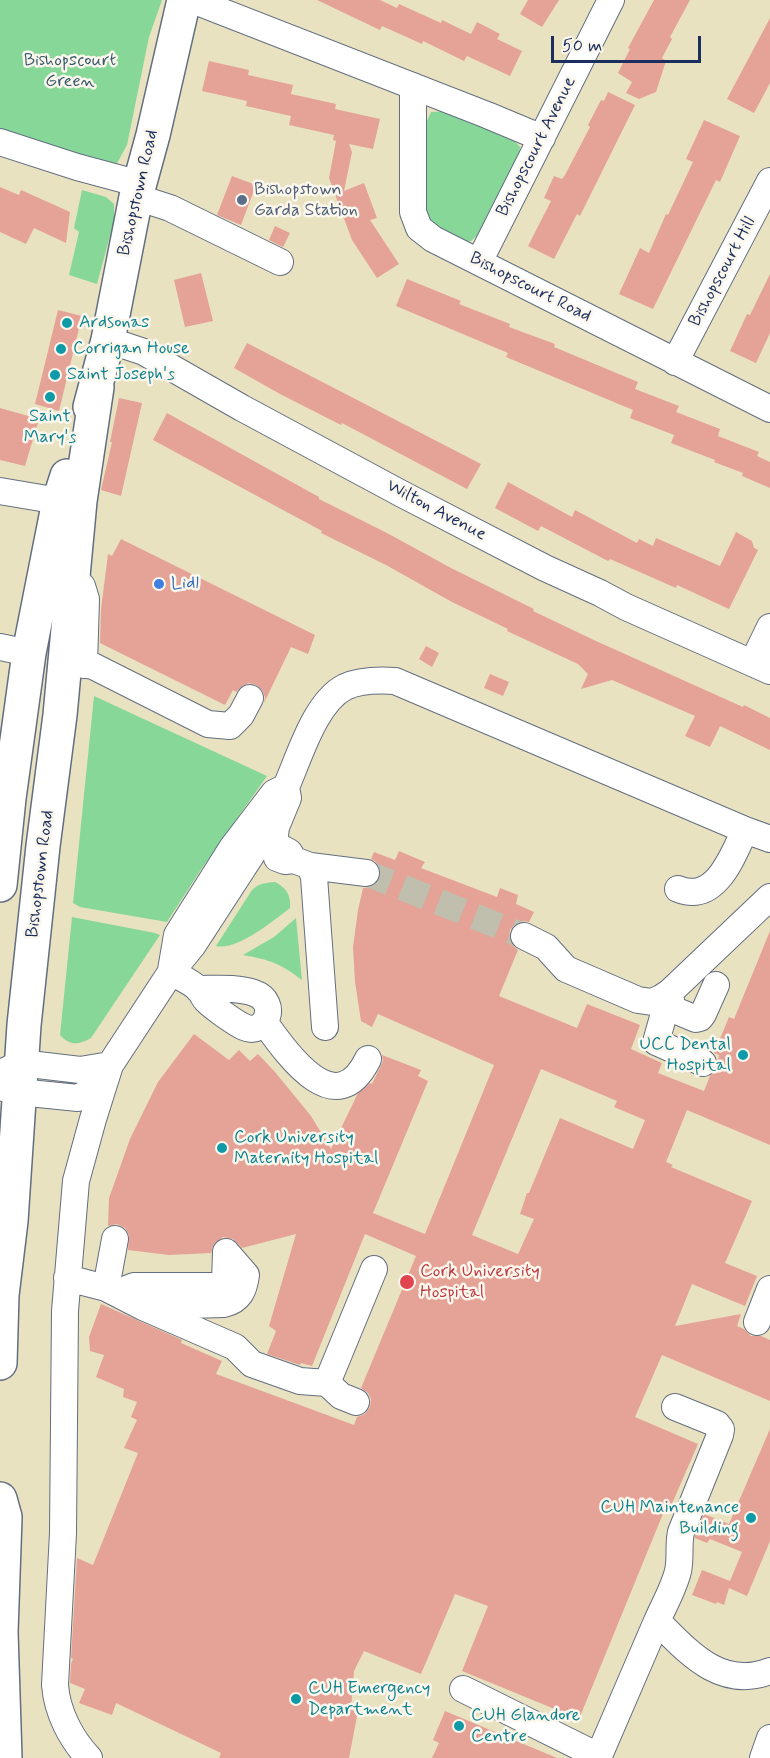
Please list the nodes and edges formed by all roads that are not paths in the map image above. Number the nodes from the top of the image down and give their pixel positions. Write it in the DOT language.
graph roads {
  1 [pos="184,0"];
  2 [pos="192,0"];
  3 [pos="610,0"];
  4 [pos="413,86"];
  5 [pos="542,138"];
  6 [pos="0,142"];
  7 [pos="770,181"];
  8 [pos="138,191"];
  9 [pos="280,262"];
  10 [pos="479,262"];
  11 [pos="108,340"];
  12 [pos="675,362"];
  13 [pos="96,387"];
  14 [pos="770,409"];
  15 [pos="0,491"];
  16 [pos="59,501"];
  17 [pos="770,627"];
  18 [pos="14,650"];
  19 [pos="75,663"];
  20 [pos="761,666"];
  21 [pos="250,698"];
  22 [pos="286,787"];
  23 [pos="4,798"];
  24 [pos="745,830"];
  25 [pos="270,838"];
  26 [pos="770,838"];
  27 [pos="302,863"];
  28 [pos="366,873"];
  29 [pos="0,885"];
  30 [pos="678,889"];
  31 [pos="770,897"];
  32 [pos="524,936"];
  33 [pos="171,972"];
  34 [pos="716,985"];
  35 [pos="670,992"];
  36 [pos="325,1027"];
  37 [pos="369,1059"];
  38 [pos="703,1063"];
  39 [pos="110,1065"];
  40 [pos="10,1079"];
  41 [pos="82,1086"];
  42 [pos="93,1119"];
  43 [pos="115,1239"];
  44 [pos="374,1269"];
  45 [pos="67,1278"];
  46 [pos="770,1289"];
  47 [pos="111,1291"];
  48 [pos="143,1307"];
  49 [pos="757,1322"];
  50 [pos="0,1363"];
  51 [pos="327,1383"];
  52 [pos="356,1402"];
  53 [pos="675,1407"];
  54 [pos="0,1499"];
  55 [pos="657,1621"];
  56 [pos="770,1671"];
  57 [pos="463,1689"];
  58 [pos="770,1738"];
  59 [pos="598,1757"];
  60 [pos="5,1758"];
  61 [pos="89,1758"];
  62 [pos="763,1758"];
  1 -- 8 [label="main road, Bishopstown Road"];
  2 -- 4 [label="street"];
  3 -- 5 [label="street, Bishopscourt Avenue"];
  4 -- 5 [label="street"];
  4 -- 10 [label="street, Bishopscourt Road"];
  5 -- 10 [label="street, Bishopscourt Avenue"];
  6 -- 8 [label="street"];
  7 -- 12 [label="street, Bishopscourt Hill"];
  8 -- 9 [label="street"];
  8 -- 11 [label="main road, Bishopstown Road"];
  10 -- 12 [label="street, Bishopscourt Road"];
  11 -- 13 [label="main road, Bishopstown Road"];
  11 -- 20 [label="street, Wilton Avenue"];
  12 -- 14 [label="street, Bishopscourt Road"];
  13 -- 16 [label="main road, Bishopstown Road"];
  13 -- 19 [label="main road, Bishopstown Road"];
  15 -- 16 [label="street"];
  16 -- 18 [label="main road, Bishopstown Road"];
  17 -- 20 [label="street"];
  18 -- 23 [label="main road, Bishopstown Road"];
  19 -- 21 [label="street"];
  19 -- 40 [label="main road, Bishopstown Road"];
  22 -- 24 [label="street"];
  22 -- 25 [label="street"];
  22 -- 33 [label="street"];
  23 -- 29 [label="main road, Bishopstown Road"];
  24 -- 26 [label="street"];
  24 -- 30 [label="street"];
  25 -- 27 [label="street"];
  25 -- 33 [label="street"];
  27 -- 28 [label="street"];
  27 -- 33 [label="street"];
  27 -- 36 [label="street"];
  31 -- 35 [label="street"];
  32 -- 35 [label="street"];
  33 -- 37 [label="street"];
  33 -- 39 [label="street"];
  34 -- 35 [label="street"];
  35 -- 38 [label="street"];
  39 -- 41 [label="street"];
  39 -- 42 [label="street"];
  40 -- 41 [label="street"];
  40 -- 50 [label="main road, Bishopstown Road"];
  41 -- 42 [label="street"];
  42 -- 45 [label="street"];
  43 -- 47 [label="street"];
  44 -- 51 [label="street"];
  45 -- 47 [label="street"];
  45 -- 61 [label="street"];
  46 -- 49 [label="street"];
  47 -- 48 [label="street"];
  47 -- 48 [label="street"];
  48 -- 51 [label="street"];
  51 -- 52 [label="street"];
  53 -- 55 [label="street"];
  54 -- 60 [label="main road"];
  55 -- 56 [label="street"];
  55 -- 59 [label="street"];
  57 -- 59 [label="street"];
  58 -- 62 [label="street"];
}
